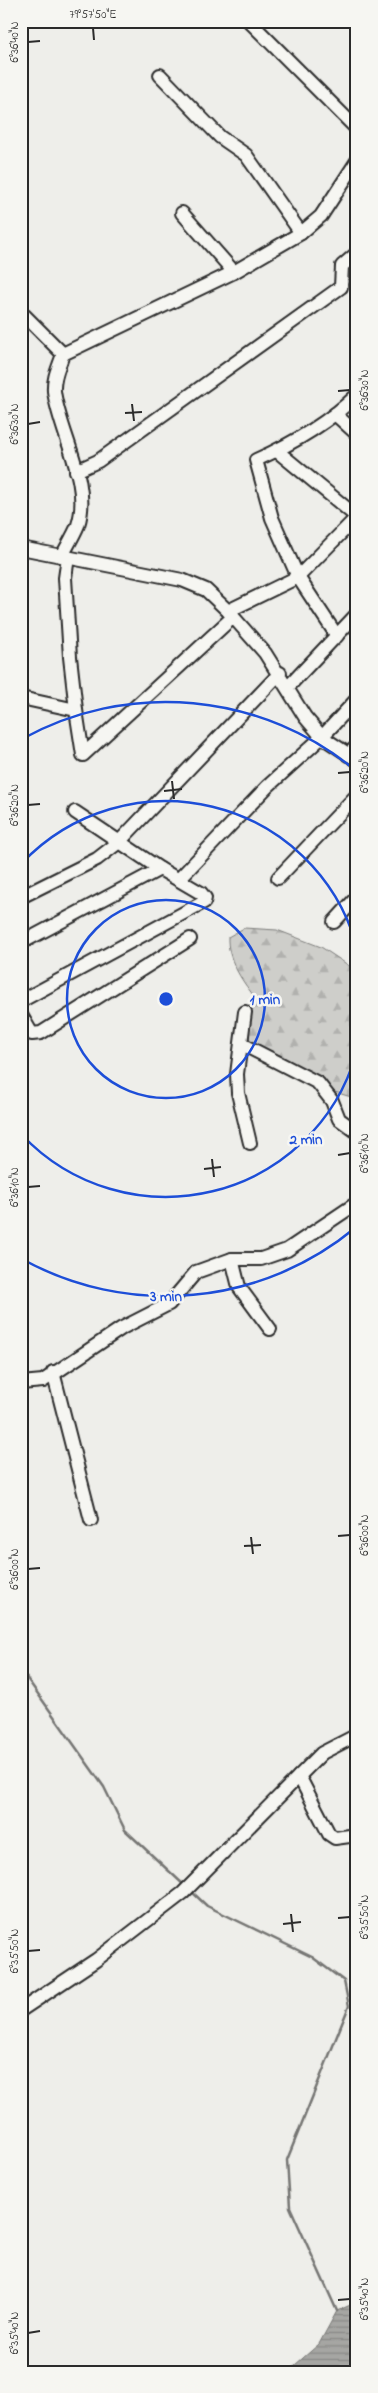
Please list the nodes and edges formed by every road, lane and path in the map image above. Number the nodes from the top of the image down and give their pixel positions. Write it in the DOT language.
graph roads {
  1 [pos="249,21"];
  2 [pos="160,75"];
  3 [pos="357,129"];
  4 [pos="357,161"];
  5 [pos="182,213"];
  6 [pos="302,233"];
  7 [pos="357,253"];
  8 [pos="234,272"];
  9 [pos="21,312"];
  10 [pos="63,354"];
  11 [pos="357,395"];
  12 [pos="335,414"];
  13 [pos="357,434"];
  14 [pos="277,451"];
  15 [pos="76,470"];
  16 [pos="357,517"];
  17 [pos="21,548"];
  18 [pos="66,556"];
  19 [pos="298,577"];
  20 [pos="230,614"];
  21 [pos="357,614"];
  22 [pos="337,636"];
  23 [pos="280,674"];
  24 [pos="288,687"];
  25 [pos="21,698"];
  26 [pos="357,699"];
  27 [pos="76,710"];
  28 [pos="322,736"];
  29 [pos="354,754"];
  30 [pos="357,794"];
  31 [pos="74,812"];
  32 [pos="119,842"];
  33 [pos="160,869"];
  34 [pos="180,878"];
  35 [pos="278,878"];
  36 [pos="21,897"];
  37 [pos="357,897"];
  38 [pos="334,922"];
  39 [pos="190,939"];
  40 [pos="21,943"];
  41 [pos="21,1001"];
  42 [pos="245,1012"];
  43 [pos="21,1016"];
  44 [pos="242,1044"];
  45 [pos="357,1132"];
  46 [pos="250,1143"];
  47 [pos="357,1203"];
  48 [pos="232,1259"];
  49 [pos="270,1329"];
  50 [pos="53,1372"];
  51 [pos="21,1383"];
  52 [pos="91,1520"];
  53 [pos="357,1735"];
  54 [pos="299,1776"];
  55 [pos="357,1835"];
  56 [pos="21,2010"];
  1 -- 3 [label="street"];
  2 -- 6 [label="street"];
  4 -- 6 [label="street"];
  5 -- 8 [label="street"];
  6 -- 8 [label="street"];
  7 -- 15 [label="street"];
  8 -- 10 [label="street"];
  9 -- 10 [label="street"];
  10 -- 15 [label="street"];
  11 -- 12 [label="street"];
  12 -- 13 [label="street"];
  12 -- 14 [label="street"];
  14 -- 16 [label="street"];
  14 -- 19 [label="street"];
  15 -- 18 [label="street"];
  16 -- 19 [label="street"];
  17 -- 18 [label="street"];
  18 -- 20 [label="street"];
  18 -- 27 [label="street"];
  19 -- 20 [label="street"];
  19 -- 22 [label="street"];
  20 -- 23 [label="street"];
  20 -- 27 [label="street"];
  21 -- 22 [label="street"];
  22 -- 24 [label="street"];
  23 -- 24 [label="street"];
  23 -- 32 [label="street"];
  24 -- 28 [label="street"];
  25 -- 27 [label="street"];
  26 -- 28 [label="street"];
  28 -- 29 [label="street"];
  28 -- 34 [label="street"];
  30 -- 35 [label="street"];
  31 -- 32 [label="street"];
  32 -- 33 [label="street"];
  32 -- 36 [label="street"];
  33 -- 34 [label="street"];
  33 -- 40 [label="street"];
  34 -- 41 [label="street"];
  37 -- 38 [label="street"];
  39 -- 43 [label="street"];
  42 -- 44 [label="street"];
  44 -- 45 [label="street"];
  44 -- 46 [label="street"];
  47 -- 48 [label="street"];
  48 -- 49 [label="street"];
  48 -- 50 [label="street"];
  50 -- 51 [label="street"];
  50 -- 52 [label="street"];
  53 -- 54 [label="street"];
  54 -- 55 [label="street"];
  54 -- 56 [label="street"];
}
